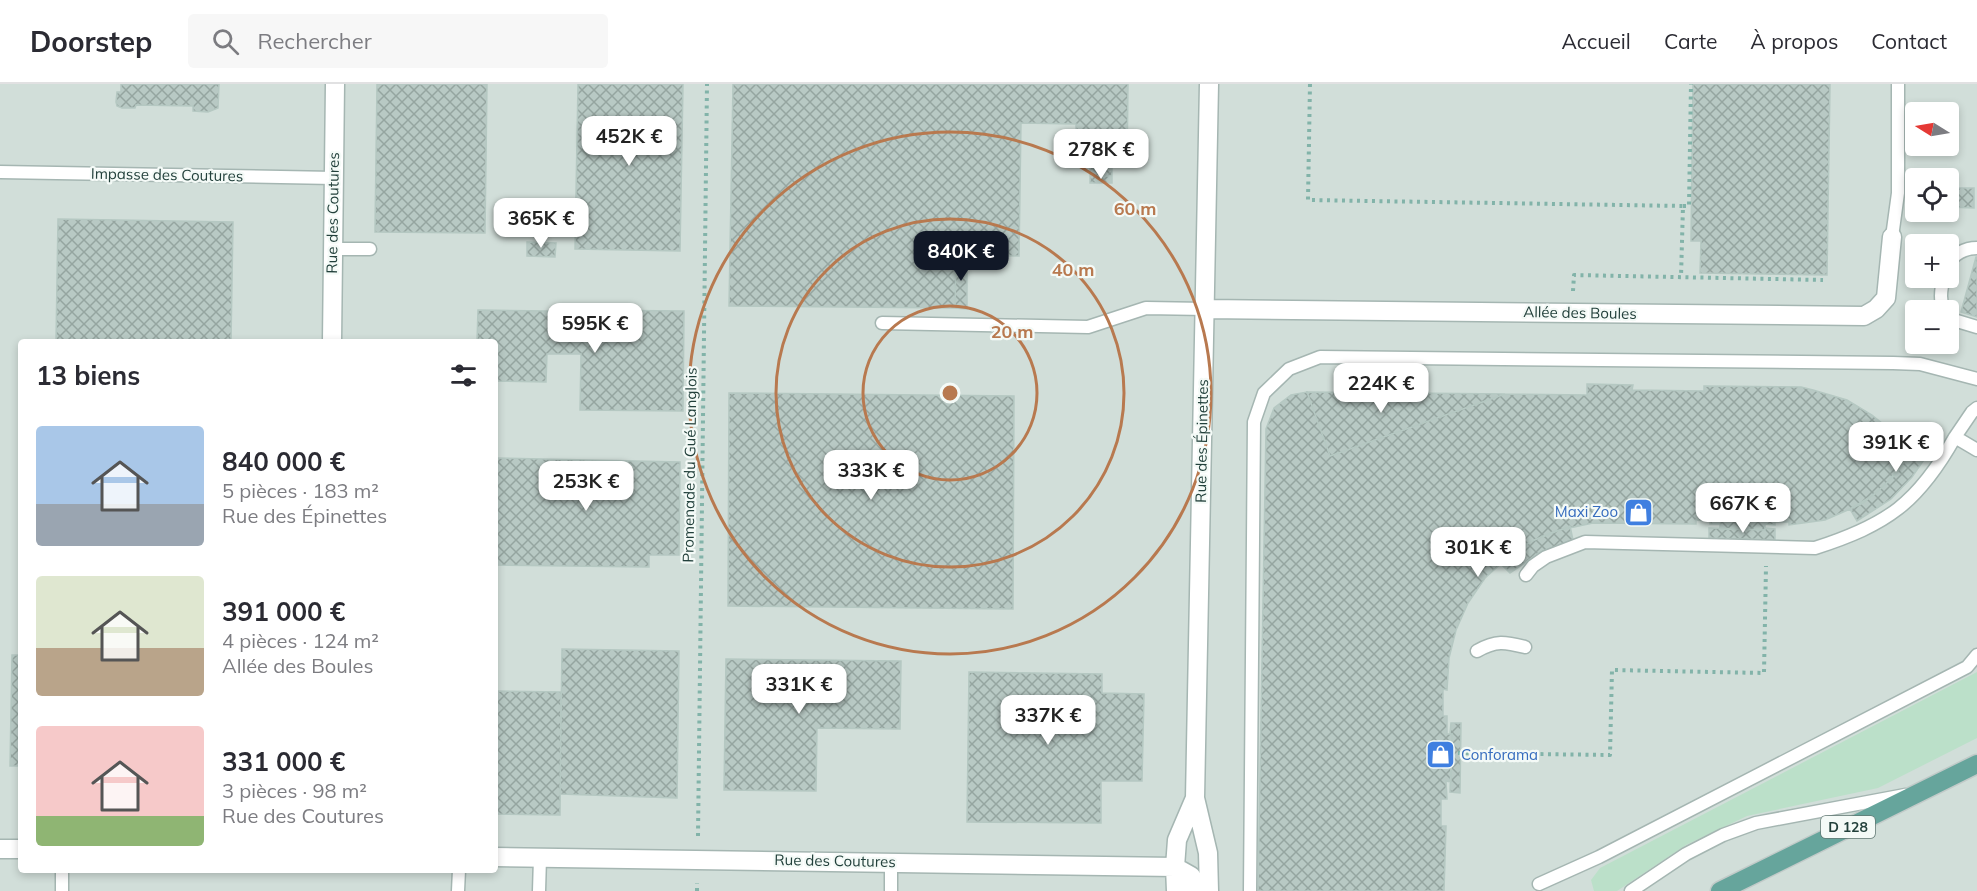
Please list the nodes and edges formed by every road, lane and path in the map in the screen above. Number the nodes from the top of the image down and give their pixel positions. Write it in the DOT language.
graph roads {
  1 [pos="335,84"];
  2 [pos="708,84"];
  3 [pos="1209,84"];
  4 [pos="1310,84"];
  5 [pos="1691,84"];
  6 [pos="1898,84"];
  7 [pos="0,172"];
  8 [pos="334,178"];
  9 [pos="1683,206"];
  10 [pos="1892,237"];
  11 [pos="1977,248"];
  12 [pos="333,249"];
  13 [pos="370,249"];
  14 [pos="1959,254"];
  15 [pos="1681,277"];
  16 [pos="1823,280"];
  17 [pos="1574,282"];
  18 [pos="1206,309"];
  19 [pos="1959,322"];
  20 [pos="882,323"];
  21 [pos="1977,327"];
  22 [pos="332,339"];
  23 [pos="1977,379"];
  24 [pos="1977,408"];
  25 [pos="1955,437"];
  26 [pos="1977,450"];
  27 [pos="1767,546"];
  28 [pos="1526,575"];
  29 [pos="1525,647"];
  30 [pos="1477,651"];
  31 [pos="1977,655"];
  32 [pos="1458,753"];
  33 [pos="1977,764"];
  34 [pos="1918,792"];
  35 [pos="1195,798"];
  36 [pos="698,845"];
  37 [pos="0,849"];
  38 [pos="18,849"];
  39 [pos="498,857"];
  40 [pos="540,858"];
  41 [pos="891,862"];
  42 [pos="1174,867"];
  43 [pos="62,873"];
  44 [pos="459,873"];
  45 [pos="1539,884"];
  46 [pos="62,891"];
  47 [pos="458,891"];
  48 [pos="539,891"];
  49 [pos="891,891"];
  50 [pos="1176,891"];
  51 [pos="1191,891"];
  52 [pos="1209,891"];
  53 [pos="1250,891"];
  54 [pos="1630,891"];
  55 [pos="1720,891"];
  1 -- 8 [label="street, Rue des Coutures"];
  2 -- 36 [label="path, Promenade du Gué Langlois"];
  3 -- 18 [label="street, Rue des Épinettes"];
  4 -- 9 [label="path"];
  5 -- 9 [label="path"];
  6 -- 10 [label="lane"];
  7 -- 8 [label="lane, Impasse des Coutures"];
  8 -- 12 [label="street, Rue des Coutures"];
  9 -- 15 [label="path"];
  10 -- 18 [label="street, Allée des Boules"];
  11 -- 14 [label="lane"];
  12 -- 13 [label="lane"];
  12 -- 22 [label="street, Rue des Coutures"];
  15 -- 16 [label="path"];
  15 -- 17 [label="path"];
  18 -- 20 [label="lane"];
  18 -- 35 [label="street, Rue des Épinettes"];
  19 -- 21 [label="lane"];
  23 -- 53 [label="lane"];
  24 -- 25 [label="lane"];
  25 -- 26 [label="lane"];
  25 -- 27 [label="lane"];
  27 -- 28 [label="lane"];
  27 -- 32 [label="path"];
  29 -- 30 [label="lane"];
  31 -- 45 [label="lane"];
  33 -- 34 [label="main road, D 128"];
  34 -- 54 [label="lane"];
  34 -- 55 [label="main road, D 128"];
  35 -- 42 [label="street, Rue des Épinettes"];
  35 -- 52 [label="street, Rue des Épinettes"];
  37 -- 38 [label="street"];
  39 -- 40 [label="street, Rue des Coutures"];
  40 -- 41 [label="street, Rue des Coutures"];
  40 -- 48 [label="lane"];
  41 -- 42 [label="street, Rue des Coutures"];
  41 -- 49 [label="lane"];
  42 -- 50 [label="street, Rue des Épinettes"];
  42 -- 51 [label="street"];
  43 -- 46 [label="lane"];
  44 -- 47 [label="lane"];
}
